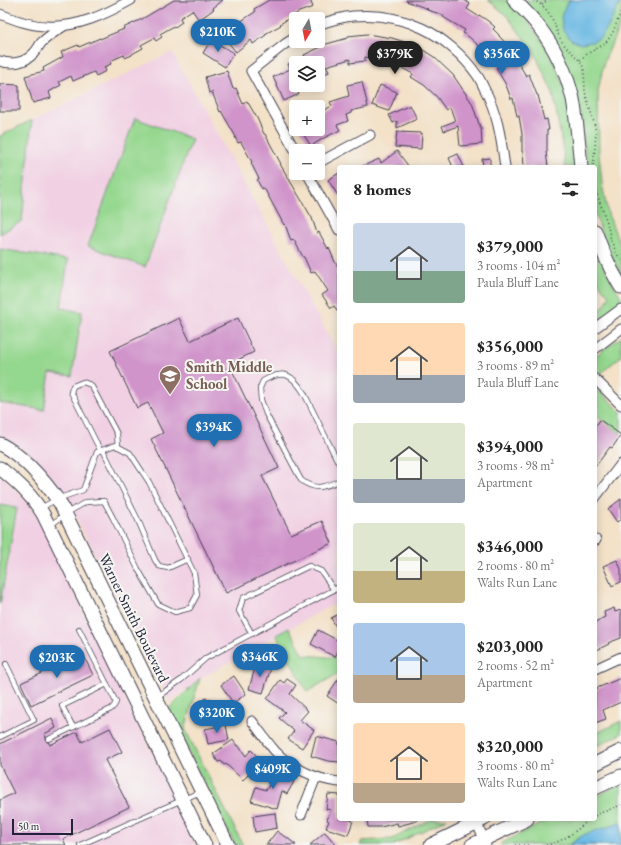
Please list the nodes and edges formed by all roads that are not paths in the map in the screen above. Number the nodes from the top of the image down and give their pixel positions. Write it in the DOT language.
graph roads {
  1 [pos="131,0"];
  2 [pos="514,0"];
  3 [pos="0,14"];
  4 [pos="325,23"];
  5 [pos="65,26"];
  6 [pos="289,41"];
  7 [pos="0,61"];
  8 [pos="370,135"];
  9 [pos="292,144"];
  10 [pos="325,159"];
  11 [pos="505,165"];
  12 [pos="581,165"];
  13 [pos="311,180"];
  14 [pos="337,226"];
  15 [pos="597,236"];
  16 [pos="621,286"];
  17 [pos="621,309"];
  18 [pos="597,327"];
  19 [pos="621,329"];
  20 [pos="597,347"];
  21 [pos="597,381"];
  22 [pos="621,405"];
  23 [pos="0,444"];
  24 [pos="118,447"];
  25 [pos="102,450"];
  26 [pos="337,460"];
  27 [pos="621,464"];
  28 [pos="0,468"];
  29 [pos="337,481"];
  30 [pos="597,495"];
  31 [pos="57,499"];
  32 [pos="40,508"];
  33 [pos="66,514"];
  34 [pos="49,526"];
  35 [pos="188,559"];
  36 [pos="337,588"];
  37 [pos="334,590"];
  38 [pos="79,629"];
  39 [pos="252,634"];
  40 [pos="621,657"];
  41 [pos="6,664"];
  42 [pos="597,669"];
  43 [pos="106,684"];
  44 [pos="156,698"];
  45 [pos="252,721"];
  46 [pos="73,728"];
  47 [pos="0,737"];
  48 [pos="49,739"];
  49 [pos="621,751"];
  50 [pos="597,763"];
  51 [pos="316,776"];
  52 [pos="621,776"];
  53 [pos="337,781"];
  54 [pos="597,787"];
  55 [pos="201,791"];
  56 [pos="183,800"];
  57 [pos="300,815"];
  58 [pos="476,821"];
  59 [pos="478,821"];
  60 [pos="523,821"];
  61 [pos="481,843"];
  62 [pos="80,845"];
  63 [pos="205,845"];
  64 [pos="228,845"];
  65 [pos="432,845"];
  1 -- 5 [label="street"];
  2 -- 12 [label="street"];
  3 -- 5 [label="street"];
  4 -- 11 [label="street"];
  5 -- 7 [label="street"];
  6 -- 9 [label="street"];
  8 -- 10 [label="street"];
  13 -- 14 [label="street"];
  15 -- 16 [label="street"];
  17 -- 18 [label="street"];
  19 -- 20 [label="street"];
  21 -- 22 [label="street"];
  23 -- 31 [label="street, Warner Smith Boulevard"];
  24 -- 25 [label="lane"];
  24 -- 25 [label="lane"];
  24 -- 35 [label="lane"];
  25 -- 31 [label="lane"];
  25 -- 35 [label="lane"];
  26 -- 29 [label="lane"];
  27 -- 30 [label="street"];
  28 -- 32 [label="street"];
  31 -- 32 [label="lane"];
  31 -- 33 [label="street, Warner Smith Boulevard"];
  32 -- 34 [label="street"];
  33 -- 34 [label="lane"];
  33 -- 35 [label="lane"];
  33 -- 44 [label="street, Warner Smith Boulevard"];
  34 -- 56 [label="street"];
  36 -- 37 [label="lane"];
  37 -- 39 [label="lane"];
  37 -- 39 [label="lane"];
  38 -- 43 [label="lane"];
  39 -- 44 [label="lane"];
  40 -- 42 [label="street"];
  41 -- 47 [label="lane"];
  43 -- 46 [label="lane"];
  43 -- 46 [label="lane"];
  44 -- 55 [label="street, Warner Smith Boulevard"];
  45 -- 51 [label="street"];
  46 -- 48 [label="lane"];
  49 -- 50 [label="street"];
  51 -- 53 [label="street"];
  51 -- 57 [label="street"];
  52 -- 54 [label="street"];
  55 -- 56 [label="lane"];
  55 -- 64 [label="street, Warner Smith Boulevard"];
  56 -- 62 [label="lane"];
  56 -- 63 [label="street"];
  58 -- 65 [label="street"];
  59 -- 61 [label="street"];
  60 -- 61 [label="street"];
}
